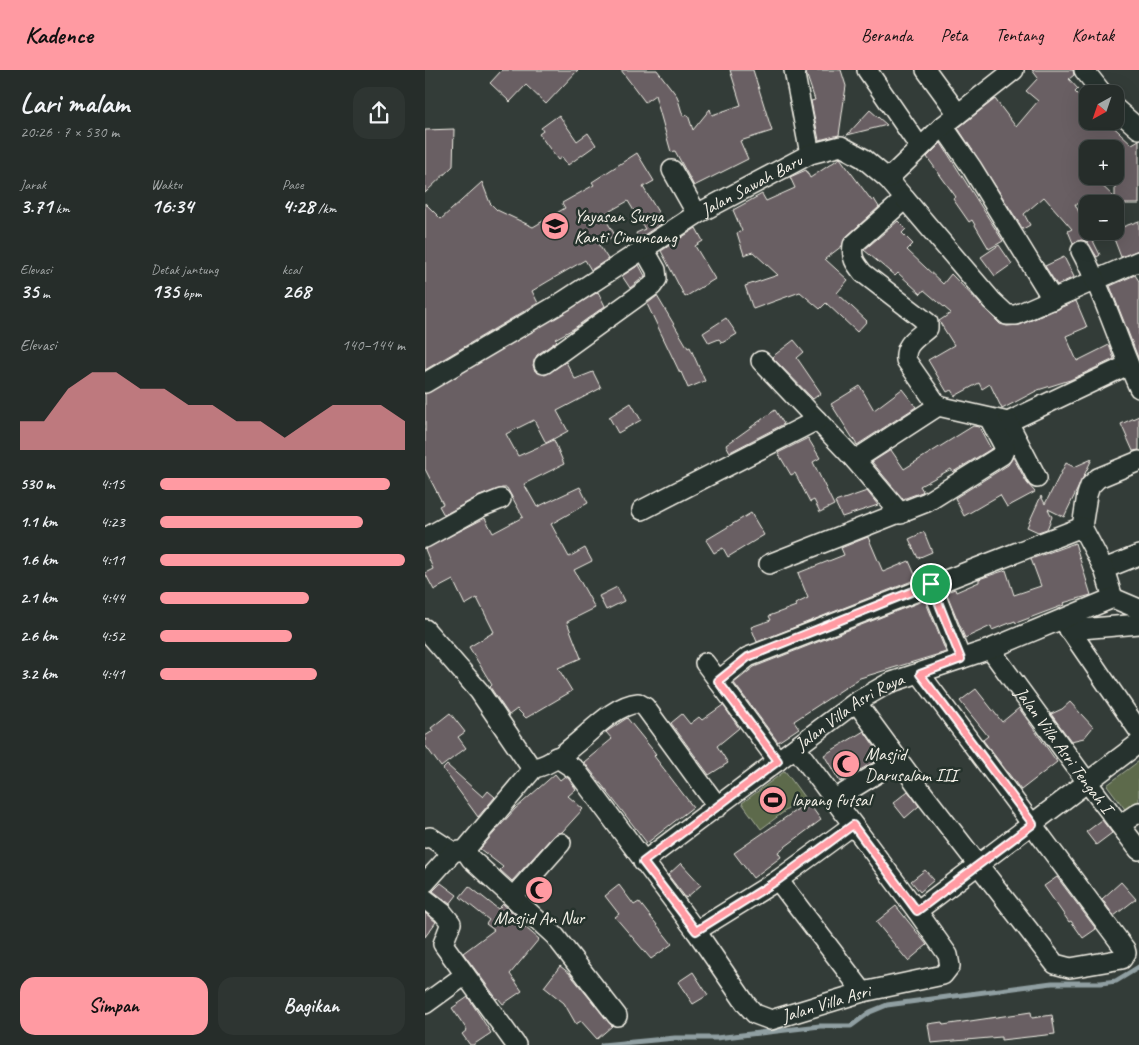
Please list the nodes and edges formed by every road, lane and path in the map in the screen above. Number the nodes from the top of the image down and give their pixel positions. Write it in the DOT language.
graph roads {
  1 [pos="794,70"];
  2 [pos="867,70"];
  3 [pos="926,70"];
  4 [pos="1084,70"];
  5 [pos="1012,71"];
  6 [pos="1096,85"];
  7 [pos="958,114"];
  8 [pos="1124,116"];
  9 [pos="943,126"];
  10 [pos="1139,129"];
  11 [pos="919,146"];
  12 [pos="810,154"];
  13 [pos="672,170"];
  14 [pos="888,179"];
  15 [pos="905,199"];
  16 [pos="697,214"];
  17 [pos="644,249"];
  18 [pos="1081,251"];
  19 [pos="1139,261"];
  20 [pos="1097,281"];
  21 [pos="1053,300"];
  22 [pos="761,361"];
  23 [pos="544,364"];
  24 [pos="1128,365"];
  25 [pos="425,383"];
  26 [pos="1139,388"];
  27 [pos="938,406"];
  28 [pos="989,418"];
  29 [pos="817,420"];
  30 [pos="1008,422"];
  31 [pos="855,460"];
  32 [pos="1139,461"];
  33 [pos="1037,478"];
  34 [pos="501,499"];
  35 [pos="642,510"];
  36 [pos="901,514"];
  37 [pos="1082,527"];
  38 [pos="425,538"];
  39 [pos="1139,555"];
  40 [pos="769,564"];
  41 [pos="1104,568"];
  42 [pos="931,584"];
  43 [pos="1113,598"];
  44 [pos="1139,608"];
  45 [pos="1139,624"];
  46 [pos="1066,625"];
  47 [pos="425,629"];
  48 [pos="990,649"];
  49 [pos="961,659"];
  50 [pos="705,663"];
  51 [pos="920,674"];
  52 [pos="718,681"];
  53 [pos="856,702"];
  54 [pos="1139,731"];
  55 [pos="1139,743"];
  56 [pos="796,748"];
  57 [pos="556,757"];
  58 [pos="899,760"];
  59 [pos="778,761"];
  60 [pos="535,768"];
  61 [pos="1087,782"];
  62 [pos="833,800"];
  63 [pos="718,807"];
  64 [pos="1139,812"];
  65 [pos="1033,824"];
  66 [pos="853,825"];
  67 [pos="1121,825"];
  68 [pos="425,838"];
  69 [pos="561,843"];
  70 [pos="1139,850"];
  71 [pos="459,851"];
  72 [pos="643,862"];
  73 [pos="979,865"];
  74 [pos="778,880"];
  75 [pos="425,883"];
  76 [pos="513,897"];
  77 [pos="425,899"];
  78 [pos="917,911"];
  79 [pos="696,931"];
  80 [pos="465,975"];
  81 [pos="863,992"];
  82 [pos="425,1004"];
  83 [pos="617,1016"];
  84 [pos="516,1045"];
  1 -- 12 [label="street"];
  2 -- 11 [label="street"];
  3 -- 7 [label="street"];
  4 -- 6 [label="street"];
  5 -- 7 [label="street"];
  7 -- 9 [label="street"];
  8 -- 10 [label="street"];
  9 -- 11 [label="street"];
  9 -- 21 [label="street"];
  11 -- 14 [label="street"];
  12 -- 14 [label="street, Jalan Sawah Baru"];
  12 -- 16 [label="street, Jalan Sawah Baru"];
  13 -- 16 [label="street"];
  14 -- 15 [label="street, Jalan Sawah Baru"];
  15 -- 21 [label="street, Jalan Sawah Baru"];
  15 -- 27 [label="street"];
  16 -- 17 [label="street, Jalan Sawah Baru"];
  17 -- 23 [label="street"];
  17 -- 25 [label="street, Jalan Sawah Baru"];
  18 -- 20 [label="street"];
  19 -- 20 [label="street"];
  20 -- 21 [label="street"];
  20 -- 24 [label="street"];
  22 -- 29 [label="street"];
  24 -- 26 [label="street"];
  24 -- 30 [label="street"];
  27 -- 28 [label="street"];
  27 -- 31 [label="street"];
  28 -- 30 [label="street"];
  28 -- 36 [label="street"];
  29 -- 31 [label="street"];
  29 -- 35 [label="street"];
  30 -- 33 [label="street"];
  31 -- 36 [label="street"];
  32 -- 37 [label="street"];
  34 -- 38 [label="street"];
  36 -- 40 [label="street"];
  37 -- 41 [label="street"];
  37 -- 42 [label="street"];
  39 -- 41 [label="street"];
  41 -- 43 [label="street"];
  42 -- 49 [label="street"];
  42 -- 52 [label="street"];
  43 -- 44 [label="street"];
  43 -- 46 [label="street, Jalan Villa Asri Raya"];
  45 -- 46 [label="street"];
  46 -- 48 [label="street, Jalan Villa Asri Raya"];
  46 -- 54 [label="street"];
  47 -- 60 [label="street"];
  48 -- 49 [label="street, Jalan Villa Asri Raya"];
  48 -- 61 [label="street, Jalan Villa Asri Tengah I"];
  49 -- 51 [label="street, Jalan Villa Asri Raya"];
  50 -- 52 [label="street"];
  51 -- 53 [label="street, Jalan Villa Asri Raya"];
  51 -- 65 [label="street"];
  52 -- 59 [label="street"];
  53 -- 56 [label="street, Jalan Villa Asri Raya"];
  53 -- 58 [label="street"];
  55 -- 61 [label="street"];
  56 -- 59 [label="street, Jalan Villa Asri Raya"];
  56 -- 62 [label="street"];
  57 -- 60 [label="street"];
  57 -- 63 [label="street"];
  57 -- 72 [label="street, Jalan Villa Asri"];
  58 -- 62 [label="street"];
  58 -- 73 [label="street"];
  59 -- 63 [label="street, Jalan Villa Asri Raya"];
  60 -- 71 [label="street"];
  61 -- 65 [label="street"];
  61 -- 67 [label="street, Jalan Villa Asri Tengah I"];
  62 -- 66 [label="street"];
  63 -- 72 [label="street, Jalan Villa Asri Raya"];
  64 -- 67 [label="street"];
  65 -- 73 [label="street"];
  65 -- 73 [label="street"];
  66 -- 74 [label="street"];
  66 -- 78 [label="street"];
  67 -- 70 [label="street, Jalan Villa Asri Tengah I"];
  68 -- 71 [label="street"];
  69 -- 76 [label="street"];
  71 -- 75 [label="street"];
  71 -- 76 [label="street"];
  72 -- 79 [label="street, Jalan Villa Asri"];
  73 -- 78 [label="street"];
  74 -- 79 [label="street"];
  74 -- 81 [label="street"];
  76 -- 83 [label="street"];
  77 -- 80 [label="street"];
  78 -- 81 [label="street, Jalan Villa Asri"];
  79 -- 81 [label="street, Jalan Villa Asri"];
  80 -- 82 [label="street"];
  80 -- 84 [label="street"];
}
